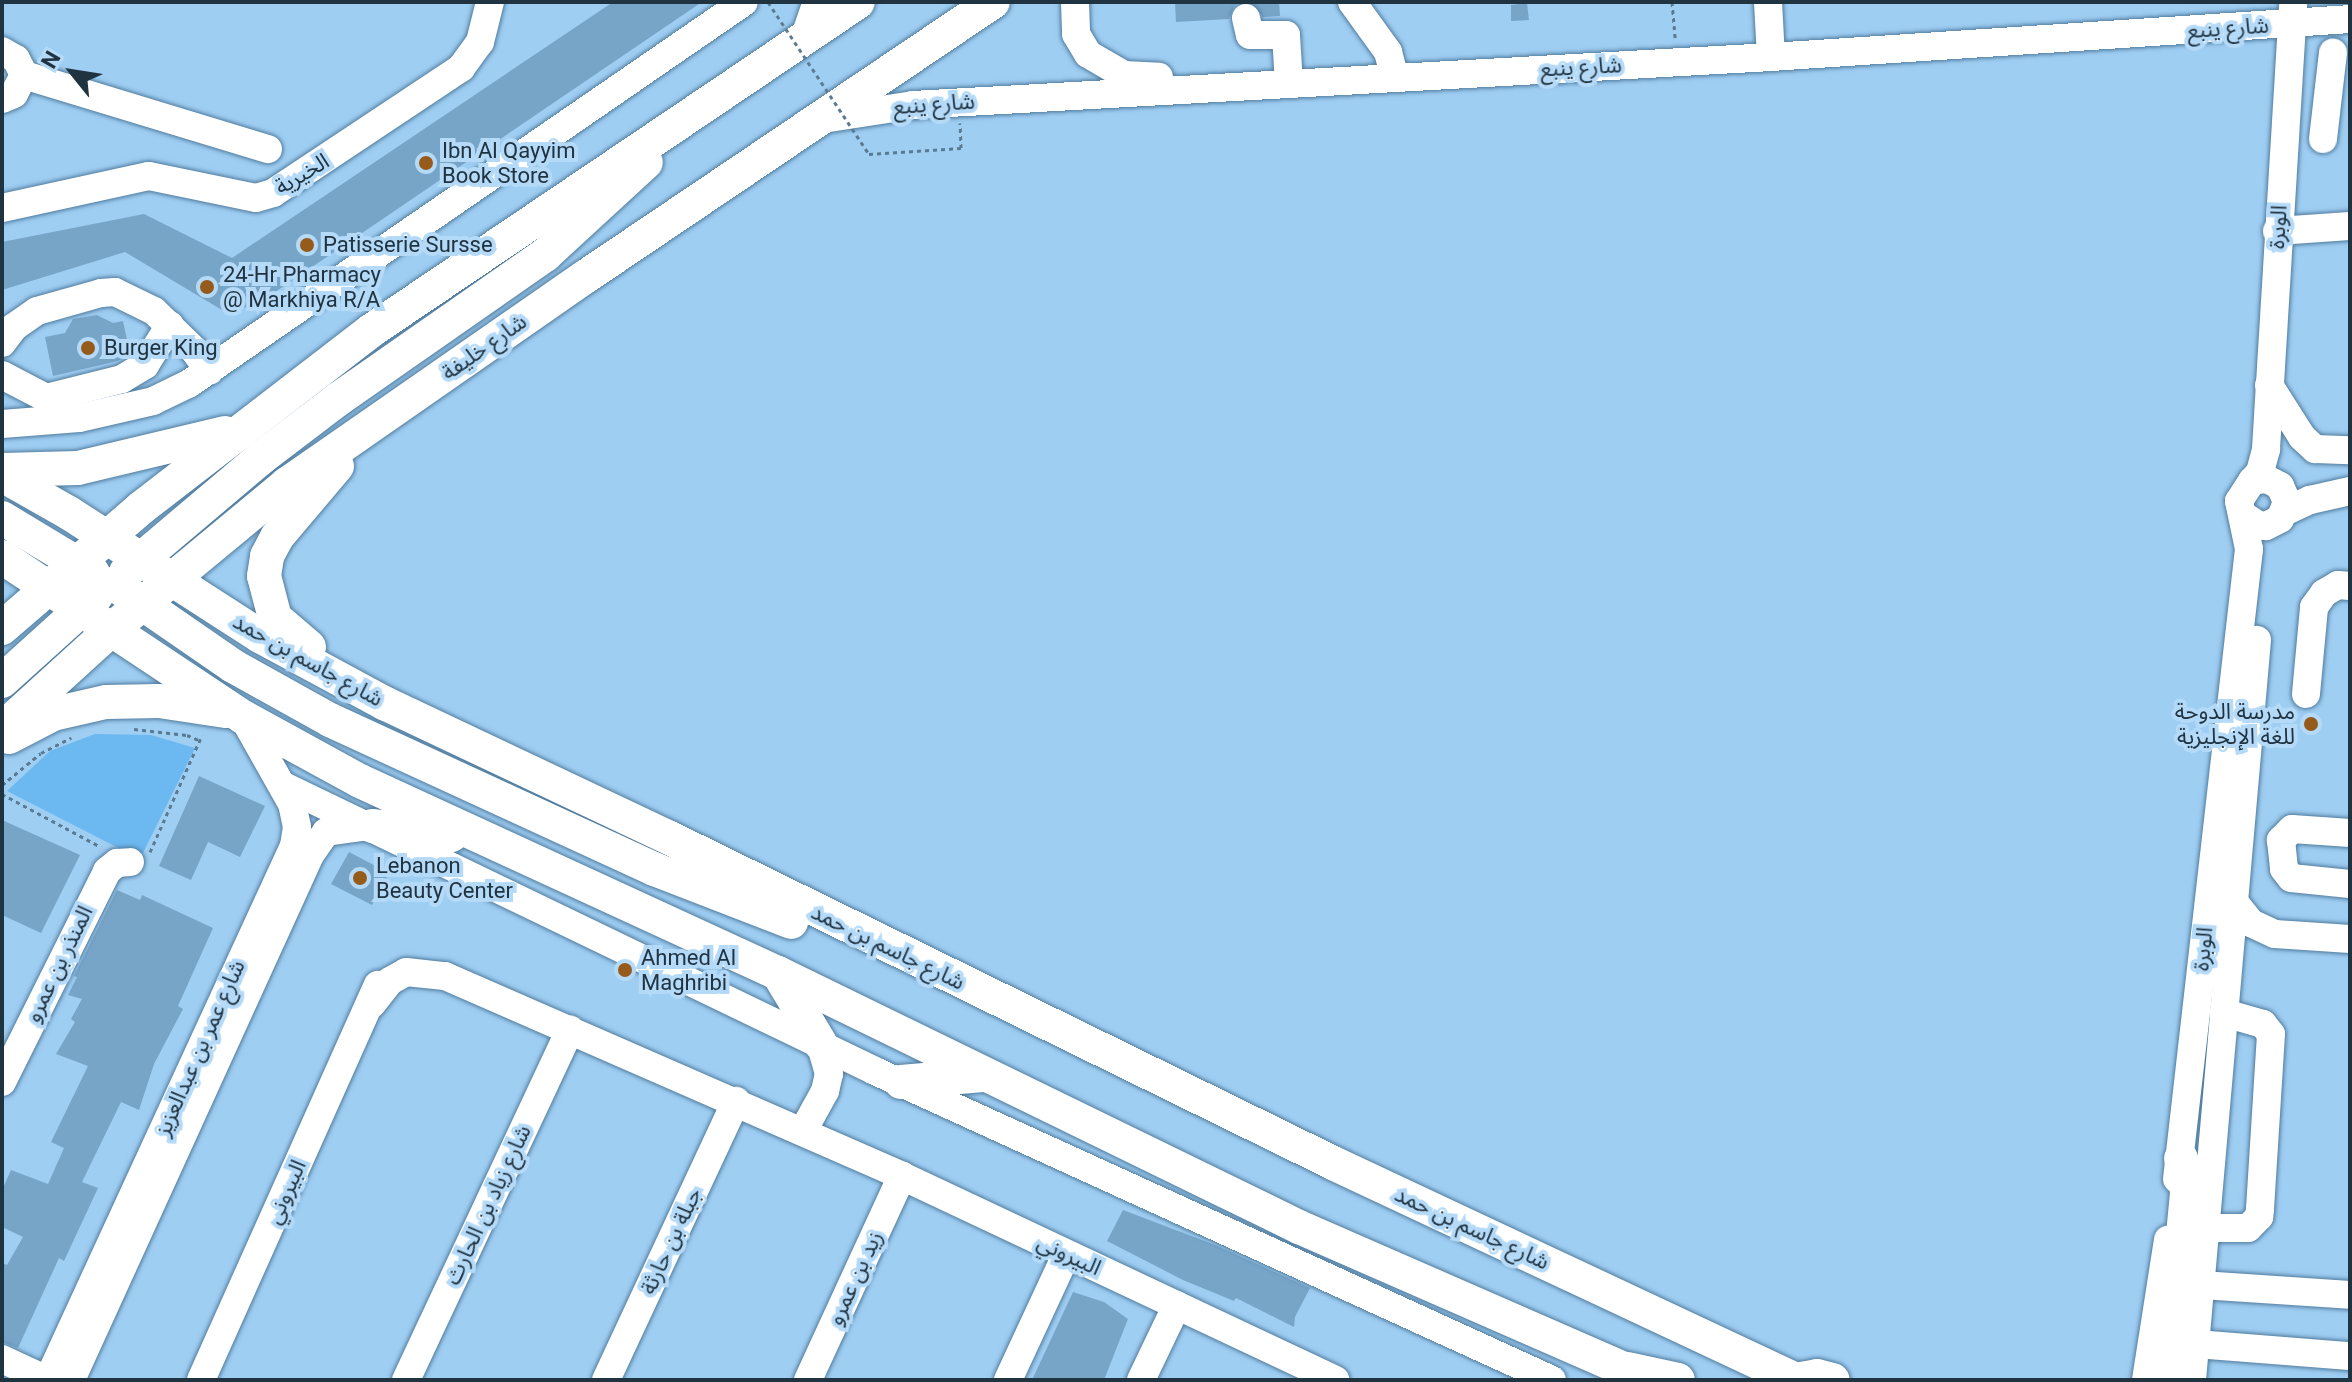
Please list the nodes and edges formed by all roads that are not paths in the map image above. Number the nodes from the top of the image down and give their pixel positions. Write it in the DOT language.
graph roads {
  1 [pos="490,2"];
  2 [pos="744,2"];
  3 [pos="817,2"];
  4 [pos="858,2"];
  5 [pos="993,2"];
  6 [pos="1075,2"];
  7 [pos="1352,2"];
  8 [pos="1768,2"];
  9 [pos="2349,2"];
  10 [pos="2292,14"];
  11 [pos="1246,18"];
  12 [pos="2350,19"];
  13 [pos="2248,27"];
  14 [pos="804,39"];
  15 [pos="1771,48"];
  16 [pos="2,51"];
  17 [pos="2333,53"];
  18 [pos="1499,65"];
  19 [pos="2288,67"];
  20 [pos="1394,71"];
  21 [pos="24,75"];
  22 [pos="1289,78"];
  23 [pos="1212,82"];
  24 [pos="2,99"];
  25 [pos="2285,117"];
  26 [pos="681,121"];
  27 [pos="814,121"];
  28 [pos="268,149"];
  29 [pos="2,208"];
  30 [pos="2350,226"];
  31 [pos="2277,231"];
  32 [pos="170,325"];
  33 [pos="2,343"];
  34 [pos="209,371"];
  35 [pos="2,375"];
  36 [pos="2269,385"];
  37 [pos="380,419"];
  38 [pos="2,424"];
  39 [pos="248,425"];
  40 [pos="2350,450"];
  41 [pos="2,472"];
  42 [pos="2337,493"];
  43 [pos="2274,498"];
  44 [pos="2,518"];
  45 [pos="106,537"];
  46 [pos="2,557"];
  47 [pos="75,565"];
  48 [pos="172,579"];
  49 [pos="122,581"];
  50 [pos="2350,586"];
  51 [pos="48,588"];
  52 [pos="82,609"];
  53 [pos="2,628"];
  54 [pos="112,629"];
  55 [pos="2,681"];
  56 [pos="2306,694"];
  57 [pos="386,704"];
  58 [pos="229,712"];
  59 [pos="2,729"];
  60 [pos="2,741"];
  61 [pos="284,786"];
  62 [pos="372,826"];
  63 [pos="2350,833"];
  64 [pos="518,852"];
  65 [pos="130,862"];
  66 [pos="2350,884"];
  67 [pos="2235,903"];
  68 [pos="2275,934"];
  69 [pos="2350,939"];
  70 [pos="2229,966"];
  71 [pos="778,973"];
  72 [pos="979,992"];
  73 [pos="2224,1013"];
  74 [pos="570,1030"];
  75 [pos="12,1040"];
  76 [pos="820,1043"];
  77 [pos="983,1075"];
  78 [pos="888,1077"];
  79 [pos="2,1082"];
  80 [pos="825,1091"];
  81 [pos="736,1101"];
  82 [pos="803,1131"];
  83 [pos="2181,1159"];
  84 [pos="902,1176"];
  85 [pos="2207,1228"];
  86 [pos="121,1248"];
  87 [pos="1066,1255"];
  88 [pos="2201,1285"];
  89 [pos="2350,1295"];
  90 [pos="1177,1305"];
  91 [pos="2196,1344"];
  92 [pos="2350,1356"];
  93 [pos="2,1359"];
  94 [pos="1289,1370"];
  95 [pos="1637,1374"];
  96 [pos="47,1380"];
  97 [pos="71,1380"];
  98 [pos="201,1380"];
  99 [pos="406,1380"];
  100 [pos="606,1380"];
  101 [pos="808,1380"];
  102 [pos="1008,1380"];
  103 [pos="1141,1380"];
  104 [pos="1335,1380"];
  105 [pos="1552,1380"];
  106 [pos="1678,1380"];
  107 [pos="1796,1380"];
  108 [pos="1833,1380"];
  109 [pos="2146,1380"];
  110 [pos="2169,1380"];
  111 [pos="2192,1380"];
  1 -- 29 [label="street, الخيرية"];
  2 -- 34 [label="street"];
  3 -- 14 [label="street"];
  4 -- 14 [label="main road"];
  5 -- 27 [label="main road, شارع خليفة"];
  6 -- 23 [label="street, شارع ينبع"];
  7 -- 20 [label="street"];
  8 -- 15 [label="street"];
  9 -- 10 [label="street, شارع ينبع"];
  10 -- 12 [label="street, شارع ينبع"];
  10 -- 13 [label="street, شارع ينبع"];
  10 -- 15 [label="street, شارع ينبع"];
  10 -- 19 [label="street, الوبرة"];
  11 -- 22 [label="street"];
  13 -- 15 [label="street, شارع ينبع"];
  13 -- 19 [label="street"];
  14 -- 26 [label="main road"];
  15 -- 18 [label="street, شارع ينبع"];
  15 -- 18 [label="street, شارع ينبع"];
  16 -- 21 [label="street"];
  17 -- 25 [label="street"];
  18 -- 20 [label="street, شارع ينبع"];
  19 -- 25 [label="street, الوبرة"];
  20 -- 22 [label="street, شارع ينبع"];
  21 -- 24 [label="street"];
  21 -- 28 [label="street"];
  22 -- 23 [label="street, شارع ينبع"];
  23 -- 27 [label="street, شارع ينبع"];
  25 -- 31 [label="street, الوبرة"];
  26 -- 39 [label="main road"];
  26 -- 49 [label="main road"];
  27 -- 37 [label="main road, شارع خليفة"];
  30 -- 31 [label="street"];
  31 -- 36 [label="street, الوبرة"];
  32 -- 33 [label="street"];
  32 -- 34 [label="street"];
  32 -- 35 [label="street"];
  34 -- 38 [label="street"];
  36 -- 40 [label="street"];
  36 -- 43 [label="street, الوبرة"];
  37 -- 48 [label="main road, شارع خليفة"];
  37 -- 57 [label="main road"];
  39 -- 41 [label="main road"];
  39 -- 45 [label="main road"];
  41 -- 45 [label="main road"];
  42 -- 43 [label="street"];
  43 -- 67 [label="street, الوبرة"];
  43 -- 83 [label="street, الوبرة"];
  44 -- 47 [label="main road"];
  45 -- 47 [label="main road"];
  45 -- 49 [label="main road"];
  46 -- 51 [label="main road"];
  47 -- 49 [label="main road"];
  47 -- 51 [label="main road"];
  48 -- 49 [label="main road"];
  48 -- 57 [label="main road, شارع جاسم بن حمد"];
  49 -- 51 [label="main road"];
  49 -- 52 [label="main road"];
  49 -- 54 [label="main road"];
  49 -- 72 [label="main road"];
  50 -- 56 [label="street"];
  51 -- 52 [label="main road"];
  51 -- 53 [label="main road"];
  52 -- 54 [label="main road"];
  52 -- 55 [label="main road"];
  54 -- 58 [label="main road"];
  54 -- 59 [label="main road"];
  57 -- 72 [label="main road, شارع جاسم بن حمد"];
  58 -- 60 [label="main road"];
  58 -- 61 [label="street, شارع عمر بن عبدالعزيز"];
  58 -- 64 [label="main road"];
  61 -- 62 [label="street"];
  61 -- 86 [label="street, شارع عمر بن عبدالعزيز"];
  62 -- 64 [label="main road"];
  62 -- 76 [label="street"];
  62 -- 86 [label="street, شارع عمر بن عبدالعزيز"];
  63 -- 66 [label="street"];
  64 -- 71 [label="main road"];
  65 -- 75 [label="street, المنذر بن عمرو"];
  67 -- 68 [label="street"];
  67 -- 70 [label="street, الوبرة"];
  68 -- 69 [label="street"];
  68 -- 70 [label="street"];
  70 -- 73 [label="street, الوبرة"];
  71 -- 76 [label="main road"];
  71 -- 77 [label="main road"];
  72 -- 107 [label="main road, شارع جاسم بن حمد"];
  73 -- 85 [label="street, الوبرة"];
  73 -- 85 [label="street"];
  74 -- 81 [label="street, البيروني"];
  74 -- 98 [label="street, البيروني"];
  74 -- 99 [label="street, شارع زياد بن الحارث"];
  75 -- 79 [label="street, المنذر بن عمرو"];
  76 -- 78 [label="street"];
  76 -- 80 [label="street"];
  77 -- 78 [label="main road"];
  77 -- 95 [label="main road"];
  78 -- 80 [label="street"];
  78 -- 105 [label="street"];
  80 -- 82 [label="street"];
  81 -- 82 [label="street, البيروني"];
  81 -- 100 [label="street, جبلة بن حارثة"];
  82 -- 84 [label="street, البيروني"];
  83 -- 109 [label="street, الوبرة"];
  83 -- 110 [label="main road"];
  84 -- 87 [label="street, البيروني"];
  84 -- 101 [label="street, زيد بن عمرو"];
  85 -- 88 [label="street, الوبرة"];
  86 -- 96 [label="street, شارع عمر بن عبدالعزيز"];
  86 -- 97 [label="street, شارع عمر بن عبدالعزيز"];
  87 -- 90 [label="street, البيروني"];
  87 -- 102 [label="street"];
  88 -- 89 [label="street"];
  88 -- 91 [label="street, الوبرة"];
  90 -- 94 [label="street, البيروني"];
  90 -- 103 [label="street"];
  91 -- 92 [label="street"];
  91 -- 111 [label="street, الوبرة"];
  93 -- 96 [label="street"];
  94 -- 104 [label="street, البيروني"];
  95 -- 106 [label="main road"];
  107 -- 108 [label="main road"];
}
